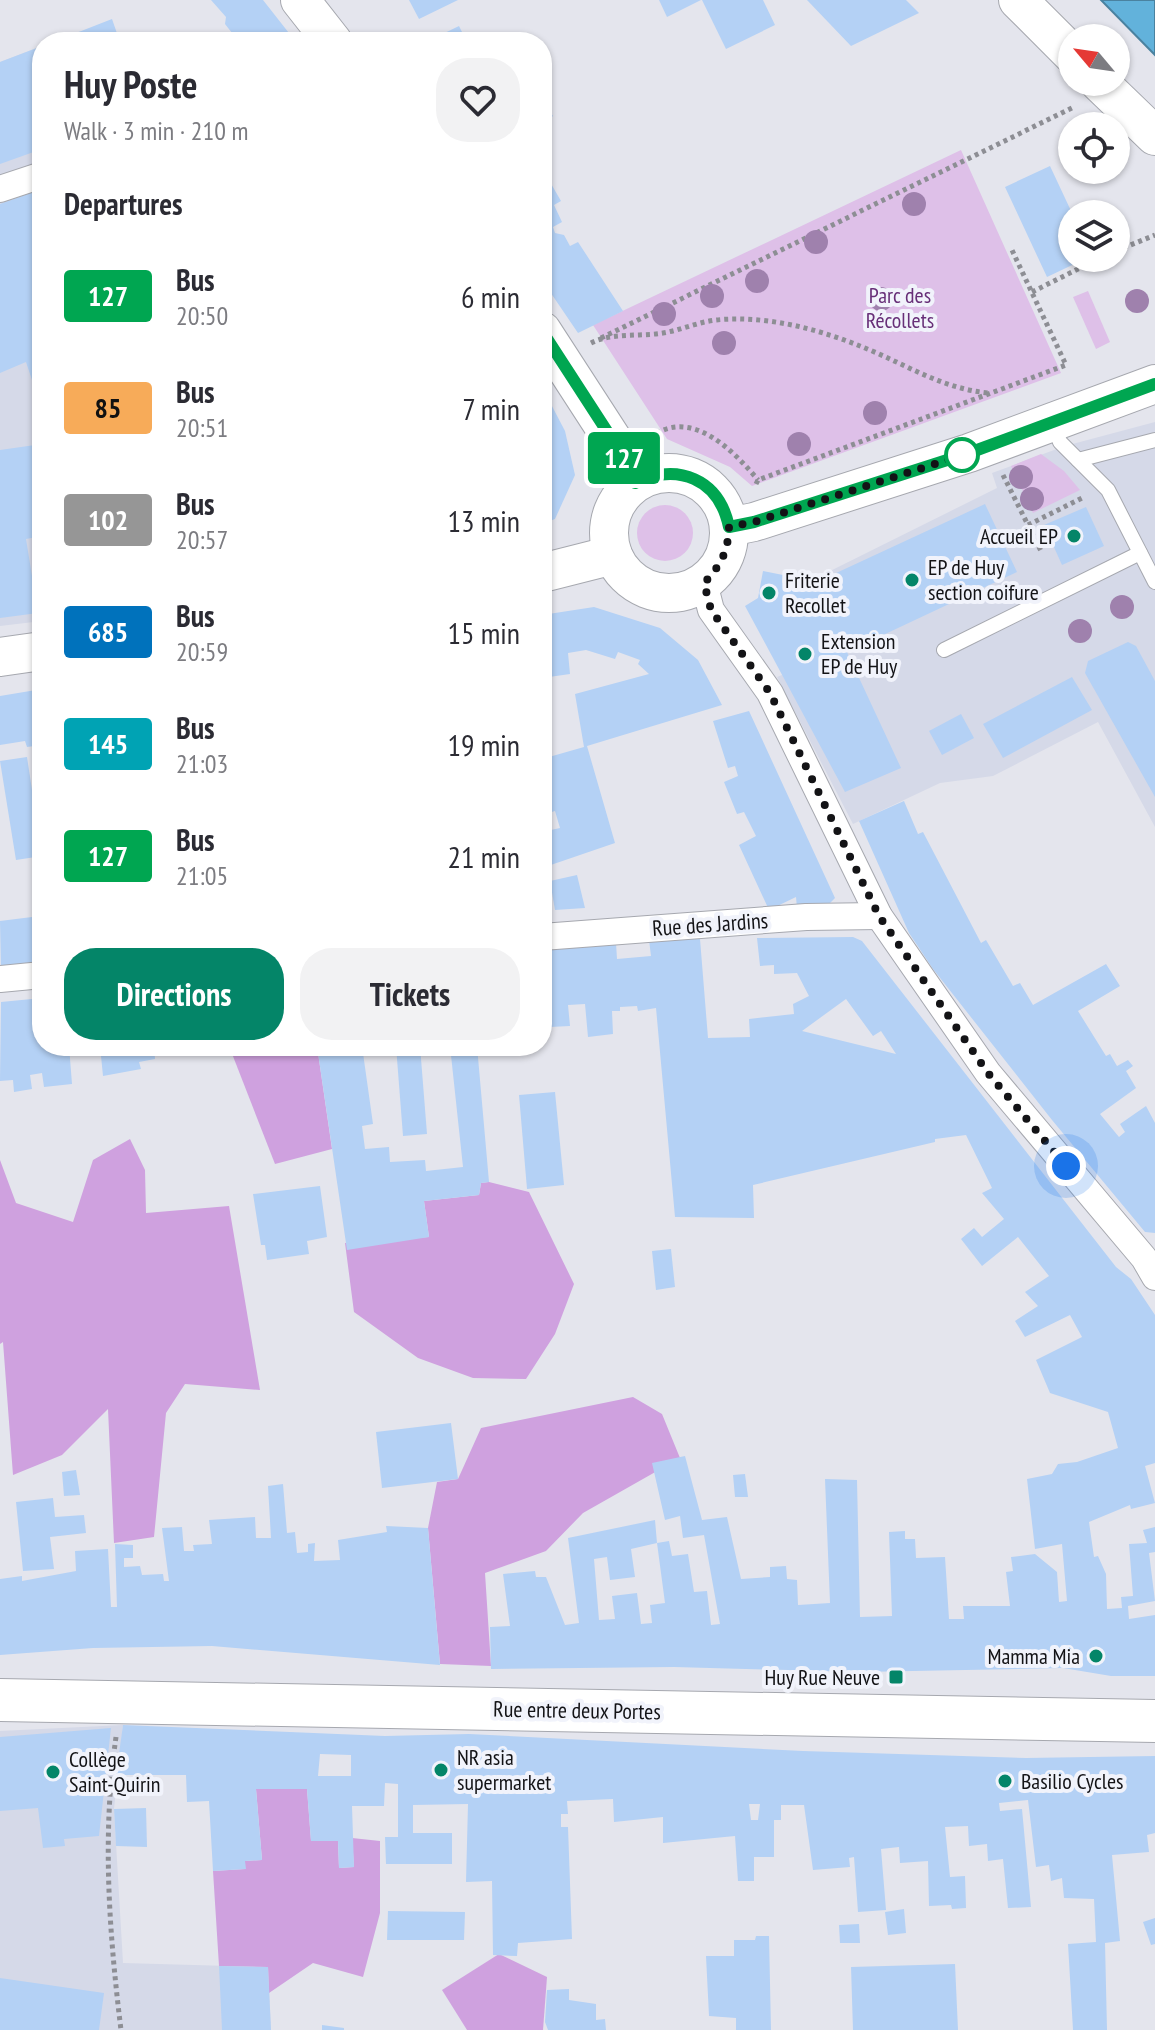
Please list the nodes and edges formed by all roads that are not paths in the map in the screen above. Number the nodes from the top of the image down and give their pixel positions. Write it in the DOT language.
graph roads {
  1 [pos="300,0"];
  2 [pos="1018,0"];
  3 [pos="325,32"];
  4 [pos="1058,40"];
  5 [pos="1113,96"];
  6 [pos="1155,136"];
  7 [pos="32,178"];
  8 [pos="0,189"];
  9 [pos="552,346"];
  10 [pos="1155,384"];
  11 [pos="1053,423"];
  12 [pos="1155,440"];
  13 [pos="1078,460"];
  14 [pos="635,483"];
  15 [pos="729,527"];
  16 [pos="1140,553"];
  17 [pos="613,555"];
  18 [pos="552,570"];
  19 [pos="1155,582"];
  20 [pos="704,583"];
  21 [pos="944,650"];
  22 [pos="32,652"];
  23 [pos="0,657"];
  24 [pos="879,916"];
  25 [pos="552,936"];
  26 [pos="32,976"];
  27 [pos="0,979"];
  28 [pos="1151,1263"];
  29 [pos="0,1700"];
  30 [pos="1155,1721"];
  1 -- 3 [label="street"];
  2 -- 4 [label="street"];
  5 -- 6 [label="street"];
  7 -- 8 [label="street"];
  9 -- 14 [label="street"];
  10 -- 11 [label="street"];
  11 -- 13 [label="lane"];
  11 -- 15 [label="street"];
  12 -- 13 [label="lane"];
  13 -- 16 [label="lane"];
  14 -- 15 [label="street"];
  14 -- 17 [label="street"];
  15 -- 20 [label="street"];
  16 -- 19 [label="lane"];
  16 -- 21 [label="lane"];
  17 -- 18 [label="street"];
  17 -- 20 [label="street"];
  20 -- 24 [label="street"];
  22 -- 23 [label="street"];
  24 -- 25 [label="street, Rue des Jardins"];
  24 -- 28 [label="street"];
  26 -- 27 [label="street"];
  29 -- 30 [label="main road, Rue entre deux Portes"];
}
